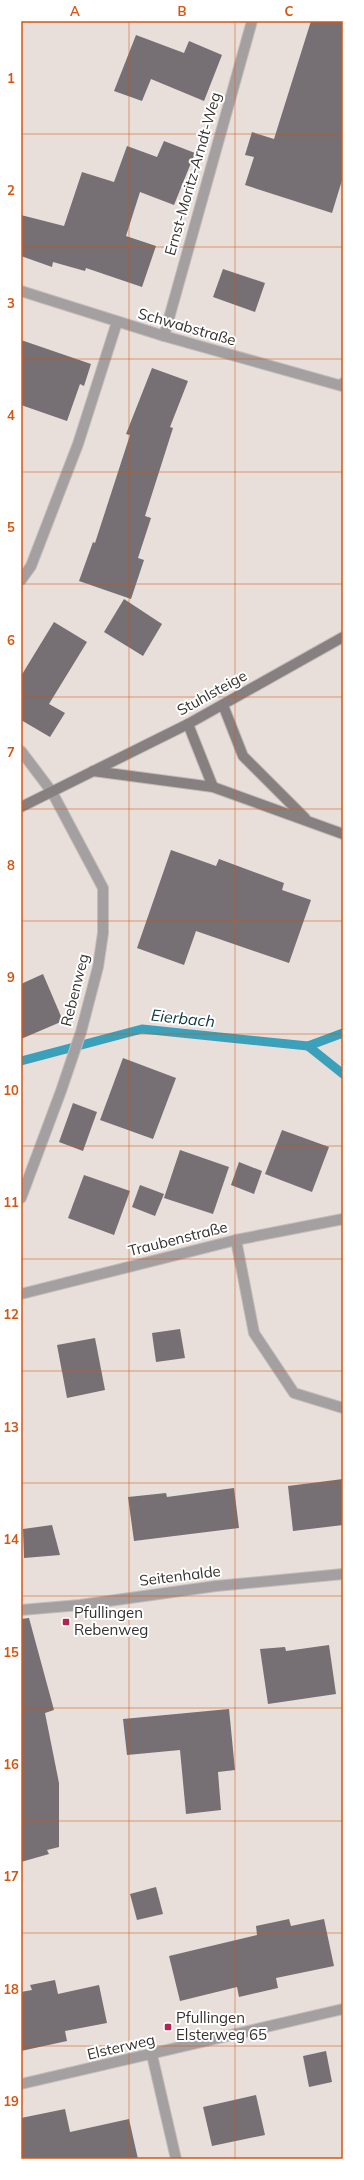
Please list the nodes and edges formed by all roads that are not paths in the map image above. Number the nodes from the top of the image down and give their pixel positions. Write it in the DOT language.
graph roads {
  1 [pos="252,21"];
  2 [pos="21,291"];
  3 [pos="117,322"];
  4 [pos="164,336"];
  5 [pos="343,383"];
  6 [pos="21,580"];
  7 [pos="343,637"];
  8 [pos="223,706"];
  9 [pos="188,724"];
  10 [pos="21,751"];
  11 [pos="93,771"];
  12 [pos="213,787"];
  13 [pos="52,792"];
  14 [pos="21,807"];
  15 [pos="308,821"];
  16 [pos="343,834"];
  17 [pos="21,1198"];
  18 [pos="343,1219"];
  19 [pos="236,1240"];
  20 [pos="21,1294"];
  21 [pos="343,1408"];
  22 [pos="343,1574"];
  23 [pos="21,1610"];
  24 [pos="343,2009"];
  25 [pos="152,2055"];
  26 [pos="21,2084"];
  27 [pos="176,2159"];
  1 -- 4 [label="street, Ernst-Moritz-Arndt-Weg"];
  2 -- 3 [label="street, Schwabstraße"];
  3 -- 4 [label="street, Schwabstraße"];
  3 -- 6 [label="street"];
  4 -- 5 [label="street, Schwabstraße"];
  7 -- 8 [label="street, Stuhlsteige"];
  8 -- 9 [label="street, Stuhlsteige"];
  8 -- 15 [label="street"];
  9 -- 11 [label="street, Stuhlsteige"];
  9 -- 12 [label="street"];
  10 -- 13 [label="street, Rebenweg"];
  11 -- 12 [label="street"];
  11 -- 13 [label="street, Stuhlsteige"];
  12 -- 15 [label="street"];
  13 -- 14 [label="street, Stuhlsteige"];
  13 -- 17 [label="street, Rebenweg"];
  15 -- 16 [label="street"];
  18 -- 19 [label="street, Traubenstraße"];
  19 -- 20 [label="street, Traubenstraße"];
  19 -- 21 [label="street"];
  22 -- 23 [label="street, Seitenhalde"];
  24 -- 25 [label="street, Elsterweg"];
  25 -- 26 [label="street, Elsterweg"];
  25 -- 27 [label="street"];
}
